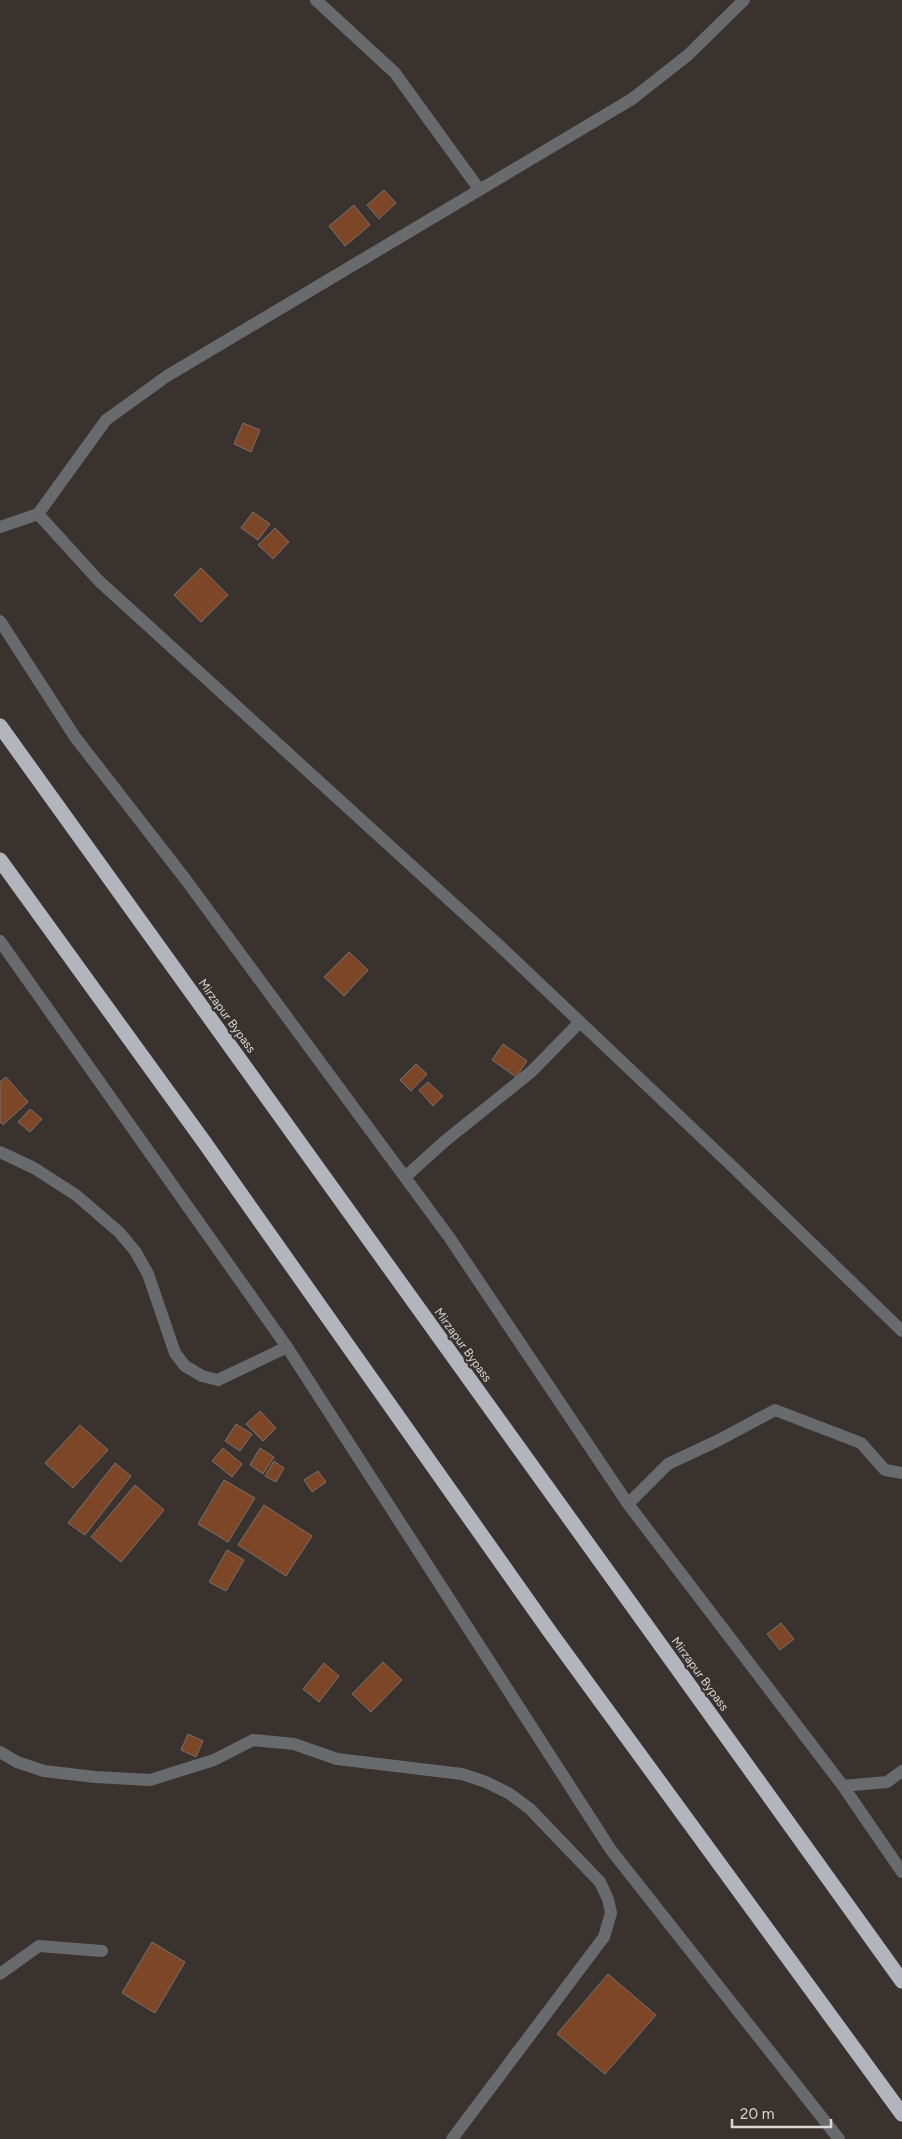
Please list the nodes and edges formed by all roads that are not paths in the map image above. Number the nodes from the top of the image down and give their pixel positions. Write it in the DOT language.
graph roads {
  1 [pos="316,0"];
  2 [pos="744,0"];
  3 [pos="479,189"];
  4 [pos="38,514"];
  5 [pos="0,526"];
  6 [pos="0,621"];
  7 [pos="0,726"];
  8 [pos="0,860"];
  9 [pos="0,941"];
  10 [pos="580,1022"];
  11 [pos="0,1152"];
  12 [pos="405,1177"];
  13 [pos="902,1331"];
  14 [pos="287,1347"];
  15 [pos="902,1473"];
  16 [pos="628,1504"];
  17 [pos="0,1752"];
  18 [pos="902,1772"];
  19 [pos="843,1786"];
  20 [pos="902,1872"];
  21 [pos="102,1951"];
  22 [pos="0,1974"];
  23 [pos="902,1981"];
  24 [pos="902,2114"];
  25 [pos="452,2139"];
  26 [pos="839,2139"];
  1 -- 3 [label="street"];
  2 -- 3 [label="street"];
  3 -- 4 [label="street"];
  4 -- 5 [label="street"];
  4 -- 10 [label="street"];
  6 -- 12 [label="street"];
  7 -- 23 [label="highway, Mirzapur Bypass"];
  8 -- 24 [label="highway"];
  9 -- 14 [label="street"];
  10 -- 12 [label="street"];
  10 -- 13 [label="street"];
  11 -- 14 [label="street"];
  12 -- 16 [label="street"];
  14 -- 26 [label="street"];
  15 -- 16 [label="street"];
  16 -- 19 [label="street"];
  17 -- 25 [label="street"];
  18 -- 19 [label="street"];
  19 -- 20 [label="street"];
  21 -- 22 [label="street"];
}
